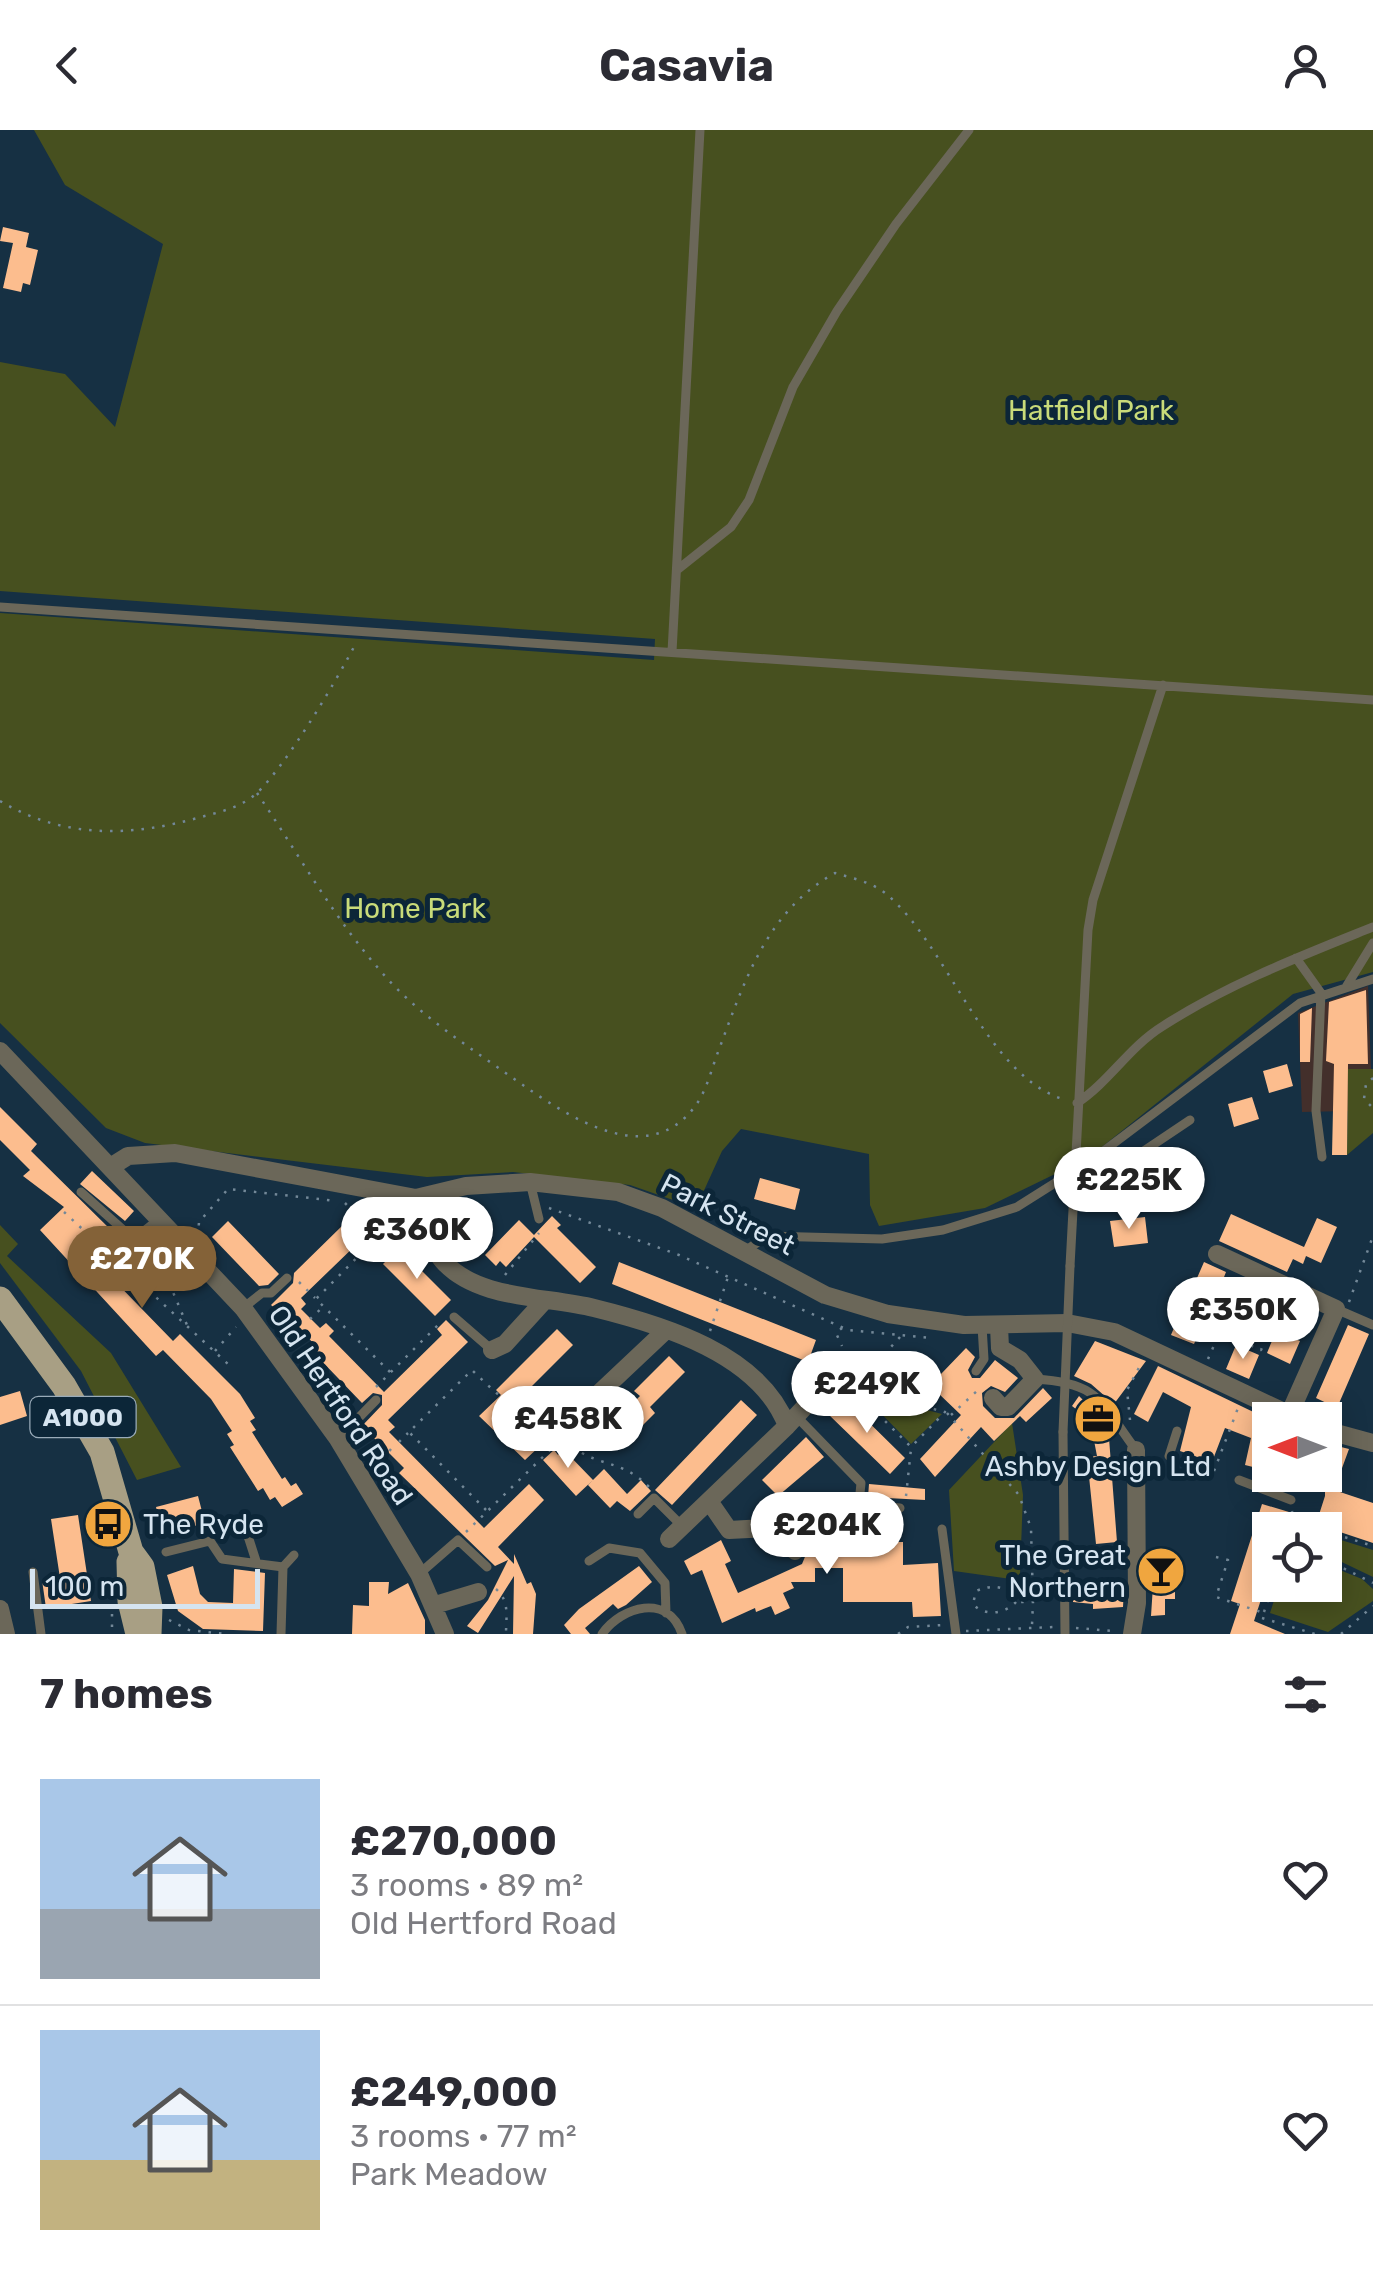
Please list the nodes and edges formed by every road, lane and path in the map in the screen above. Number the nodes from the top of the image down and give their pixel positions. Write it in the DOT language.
graph roads {
  1 [pos="700,130"];
  2 [pos="969,130"];
  3 [pos="677,570"];
  4 [pos="0,606"];
  5 [pos="358,631"];
  6 [pos="672,652"];
  7 [pos="1163,686"];
  8 [pos="1373,700"];
  9 [pos="257,792"];
  10 [pos="0,800"];
  11 [pos="1373,928"];
  12 [pos="1373,943"];
  13 [pos="1296,958"];
  14 [pos="1373,980"];
  15 [pos="1346,987"];
  16 [pos="1322,993"];
  17 [pos="0,1051"];
  18 [pos="1373,1078"];
  19 [pos="1077,1103"];
  20 [pos="1373,1108"];
  21 [pos="1190,1120"];
  22 [pos="1322,1157"];
  23 [pos="1093,1159"];
  24 [pos="112,1166"];
  25 [pos="1196,1170"];
  26 [pos="1073,1172"];
  27 [pos="1108,1175"];
  28 [pos="530,1182"];
  29 [pos="81,1192"];
  30 [pos="416,1198"];
  31 [pos="535,1202"];
  32 [pos="64,1212"];
  33 [pos="160,1218"];
  34 [pos="536,1222"];
  35 [pos="122,1231"];
  36 [pos="1373,1236"];
  37 [pos="379,1237"];
  38 [pos="104,1249"];
  39 [pos="743,1253"];
  40 [pos="1216,1254"];
  41 [pos="196,1257"];
  42 [pos="1247,1268"];
  43 [pos="126,1270"];
  44 [pos="164,1271"];
  45 [pos="728,1276"];
  46 [pos="287,1278"];
  47 [pos="493,1288"];
  48 [pos="0,1299"];
  49 [pos="316,1299"];
  50 [pos="545,1300"];
  51 [pos="324,1306"];
  52 [pos="1189,1307"];
  53 [pos="1230,1310"];
  54 [pos="1340,1311"];
  55 [pos="245,1312"];
  56 [pos="454,1317"];
  57 [pos="310,1318"];
  58 [pos="1225,1322"];
  59 [pos="1373,1324"];
  60 [pos="188,1326"];
  61 [pos="436,1326"];
  62 [pos="990,1326"];
  63 [pos="843,1327"];
  64 [pos="664,1332"];
  65 [pos="1220,1333"];
  66 [pos="901,1336"];
  67 [pos="933,1338"];
  68 [pos="706,1347"];
  69 [pos="1150,1347"];
  70 [pos="492,1350"];
  71 [pos="215,1351"];
  72 [pos="848,1360"];
  73 [pos="229,1366"];
  74 [pos="976,1371"];
  75 [pos="390,1372"];
  76 [pos="1201,1374"];
  77 [pos="1035,1379"];
  78 [pos="1244,1394"];
  79 [pos="594,1398"];
  80 [pos="993,1398"];
  81 [pos="376,1400"];
  82 [pos="1262,1402"];
  83 [pos="1301,1402"];
  84 [pos="924,1407"];
  85 [pos="946,1412"];
  86 [pos="950,1416"];
  87 [pos="792,1422"];
  88 [pos="1177,1431"];
  89 [pos="409,1432"];
  90 [pos="1342,1435"];
  91 [pos="338,1438"];
  92 [pos="563,1440"];
  93 [pos="399,1442"];
  94 [pos="1373,1443"];
  95 [pos="911,1448"];
  96 [pos="391,1449"];
  97 [pos="1136,1450"];
  98 [pos="1169,1456"];
  99 [pos="1214,1472"];
  100 [pos="1239,1480"];
  101 [pos="364,1483"];
  102 [pos="654,1498"];
  103 [pos="1291,1500"];
  104 [pos="709,1501"];
  105 [pos="900,1508"];
  106 [pos="486,1510"];
  107 [pos="1292,1512"];
  108 [pos="638,1514"];
  109 [pos="942,1529"];
  110 [pos="675,1532"];
  111 [pos="247,1533"];
  112 [pos="1342,1536"];
  113 [pos="458,1540"];
  114 [pos="1373,1546"];
  115 [pos="795,1551"];
  116 [pos="131,1552"];
  117 [pos="166,1552"];
  118 [pos="294,1555"];
  119 [pos="1216,1557"];
  120 [pos="589,1561"];
  121 [pos="256,1562"];
  122 [pos="283,1567"];
  123 [pos="487,1567"];
  124 [pos="1342,1568"];
  125 [pos="33,1572"];
  126 [pos="419,1574"];
  127 [pos="1373,1583"];
  128 [pos="478,1592"];
  129 [pos="115,1602"];
  130 [pos="1016,1602"];
  131 [pos="1032,1602"];
  132 [pos="1267,1602"];
  133 [pos="435,1604"];
  134 [pos="1373,1606"];
  135 [pos="0,1609"];
  136 [pos="666,1613"];
  137 [pos="1262,1618"];
  138 [pos="158,1626"];
  139 [pos="1032,1626"];
  140 [pos="1065,1630"];
  141 [pos="955,1631"];
  142 [pos="1127,1632"];
  143 [pos="1100,1633"];
  144 [pos="6,1634"];
  145 [pos="41,1634"];
  146 [pos="112,1634"];
  147 [pos="138,1634"];
  148 [pos="226,1634"];
  149 [pos="281,1634"];
  150 [pos="446,1634"];
  151 [pos="506,1634"];
  152 [pos="602,1634"];
  153 [pos="682,1634"];
  154 [pos="898,1634"];
  155 [pos="1315,1634"];
  156 [pos="1340,1634"];
  1 -- 3 [label="lane"];
  2 -- 3 [label="lane"];
  3 -- 6 [label="lane"];
  4 -- 5 [label="lane"];
  5 -- 6 [label="lane"];
  5 -- 9 [label="path"];
  6 -- 7 [label="lane"];
  7 -- 8 [label="lane"];
  7 -- 19 [label="lane"];
  9 -- 10 [label="path"];
  9 -- 19 [label="path"];
  11 -- 13 [label="lane"];
  12 -- 15 [label="lane"];
  13 -- 16 [label="lane"];
  13 -- 19 [label="lane"];
  14 -- 15 [label="lane"];
  15 -- 16 [label="lane"];
  16 -- 22 [label="lane"];
  16 -- 23 [label="lane"];
  17 -- 24 [label="street, Old Hertford Road"];
  18 -- 20 [label="path"];
  19 -- 26 [label="lane"];
  21 -- 27 [label="lane"];
  23 -- 26 [label="lane"];
  23 -- 27 [label="lane"];
  24 -- 30 [label="street, Park Street"];
  24 -- 33 [label="street, Old Hertford Road"];
  25 -- 27 [label="lane"];
  26 -- 39 [label="lane"];
  26 -- 140 [label="lane, bridge"];
  28 -- 30 [label="street, Park Street"];
  28 -- 31 [label="lane"];
  28 -- 39 [label="street, Park Street"];
  29 -- 35 [label="lane"];
  30 -- 37 [label="path"];
  30 -- 47 [label="street"];
  31 -- 34 [label="lane"];
  31 -- 45 [label="path"];
  32 -- 38 [label="path"];
  33 -- 35 [label="lane"];
  33 -- 41 [label="street, Old Hertford Road"];
  33 -- 44 [label="path"];
  34 -- 47 [label="path"];
  35 -- 38 [label="path"];
  36 -- 54 [label="path"];
  37 -- 41 [label="path"];
  37 -- 49 [label="path"];
  38 -- 43 [label="path"];
  39 -- 62 [label="street, Park Street"];
  40 -- 42 [label="street"];
  41 -- 55 [label="street, Old Hertford Road"];
  42 -- 53 [label="path"];
  42 -- 54 [label="street"];
  43 -- 44 [label="path"];
  43 -- 60 [label="path"];
  44 -- 60 [label="path"];
  45 -- 63 [label="path"];
  45 -- 68 [label="path"];
  46 -- 49 [label="path"];
  46 -- 55 [label="lane"];
  47 -- 50 [label="street"];
  48 -- 116 [label="main road, A1000"];
  49 -- 51 [label="path"];
  50 -- 64 [label="street"];
  50 -- 70 [label="street"];
  51 -- 57 [label="path"];
  51 -- 75 [label="path"];
  52 -- 58 [label="path"];
  53 -- 58 [label="path"];
  53 -- 65 [label="path"];
  54 -- 59 [label="lane"];
  54 -- 83 [label="street"];
  55 -- 71 [label="path"];
  55 -- 91 [label="street, Old Hertford Road"];
  56 -- 70 [label="lane"];
  58 -- 65 [label="path"];
  60 -- 71 [label="path"];
  61 -- 75 [label="path"];
  62 -- 69 [label="street, Park Street"];
  62 -- 74 [label="lane"];
  62 -- 77 [label="street"];
  63 -- 66 [label="path"];
  63 -- 72 [label="path"];
  64 -- 68 [label="street"];
  64 -- 79 [label="street"];
  65 -- 76 [label="path"];
  66 -- 67 [label="path"];
  66 -- 84 [label="path"];
  68 -- 87 [label="street"];
  69 -- 76 [label="street, Park Street"];
  69 -- 97 [label="path"];
  71 -- 73 [label="path"];
  72 -- 87 [label="street"];
  74 -- 86 [label="path"];
  75 -- 81 [label="path"];
  76 -- 78 [label="street, Park Street"];
  77 -- 80 [label="street"];
  77 -- 97 [label="lane"];
  78 -- 82 [label="street, Park Street"];
  78 -- 99 [label="path"];
  79 -- 92 [label="path"];
  81 -- 91 [label="lane"];
  84 -- 85 [label="path"];
  84 -- 95 [label="path"];
  85 -- 86 [label="path"];
  85 -- 95 [label="path"];
  86 -- 131 [label="path"];
  87 -- 104 [label="street"];
  87 -- 105 [label="lane"];
  88 -- 98 [label="lane"];
  89 -- 92 [label="path"];
  89 -- 93 [label="path"];
  89 -- 106 [label="path"];
  90 -- 94 [label="street"];
  91 -- 101 [label="street, Old Hertford Road"];
  92 -- 102 [label="path"];
  92 -- 106 [label="path"];
  95 -- 105 [label="path"];
  96 -- 101 [label="path"];
  97 -- 142 [label="street"];
  100 -- 103 [label="lane"];
  101 -- 126 [label="street, Old Hertford Road"];
  102 -- 108 [label="lane"];
  102 -- 110 [label="lane"];
  103 -- 107 [label="path"];
  104 -- 110 [label="street"];
  104 -- 115 [label="street"];
  106 -- 113 [label="path"];
  109 -- 141 [label="lane"];
  111 -- 121 [label="lane"];
  112 -- 114 [label="path"];
  113 -- 123 [label="lane"];
  113 -- 126 [label="lane"];
  116 -- 138 [label="main road, A1000"];
  116 -- 147 [label="main road"];
  117 -- 121 [label="lane"];
  118 -- 122 [label="lane"];
  119 -- 137 [label="path"];
  120 -- 136 [label="lane"];
  121 -- 122 [label="lane"];
  122 -- 149 [label="lane"];
  124 -- 127 [label="path"];
  125 -- 145 [label="lane"];
  126 -- 133 [label="street, Old Hertford Road"];
  128 -- 133 [label="street"];
  128 -- 151 [label="path"];
  129 -- 146 [label="path"];
  130 -- 130 [label="path"];
  130 -- 131 [label="path"];
  131 -- 139 [label="path"];
  132 -- 137 [label="path"];
  133 -- 150 [label="street, Old Hertford Road"];
  134 -- 156 [label="path"];
  135 -- 144 [label="street"];
  136 -- 152 [label="lane"];
  136 -- 153 [label="lane"];
  137 -- 155 [label="path"];
  138 -- 148 [label="path"];
  139 -- 140 [label="path"];
  139 -- 141 [label="path"];
  140 -- 143 [label="path"];
  141 -- 154 [label="path"];
  142 -- 143 [label="path"];
}
